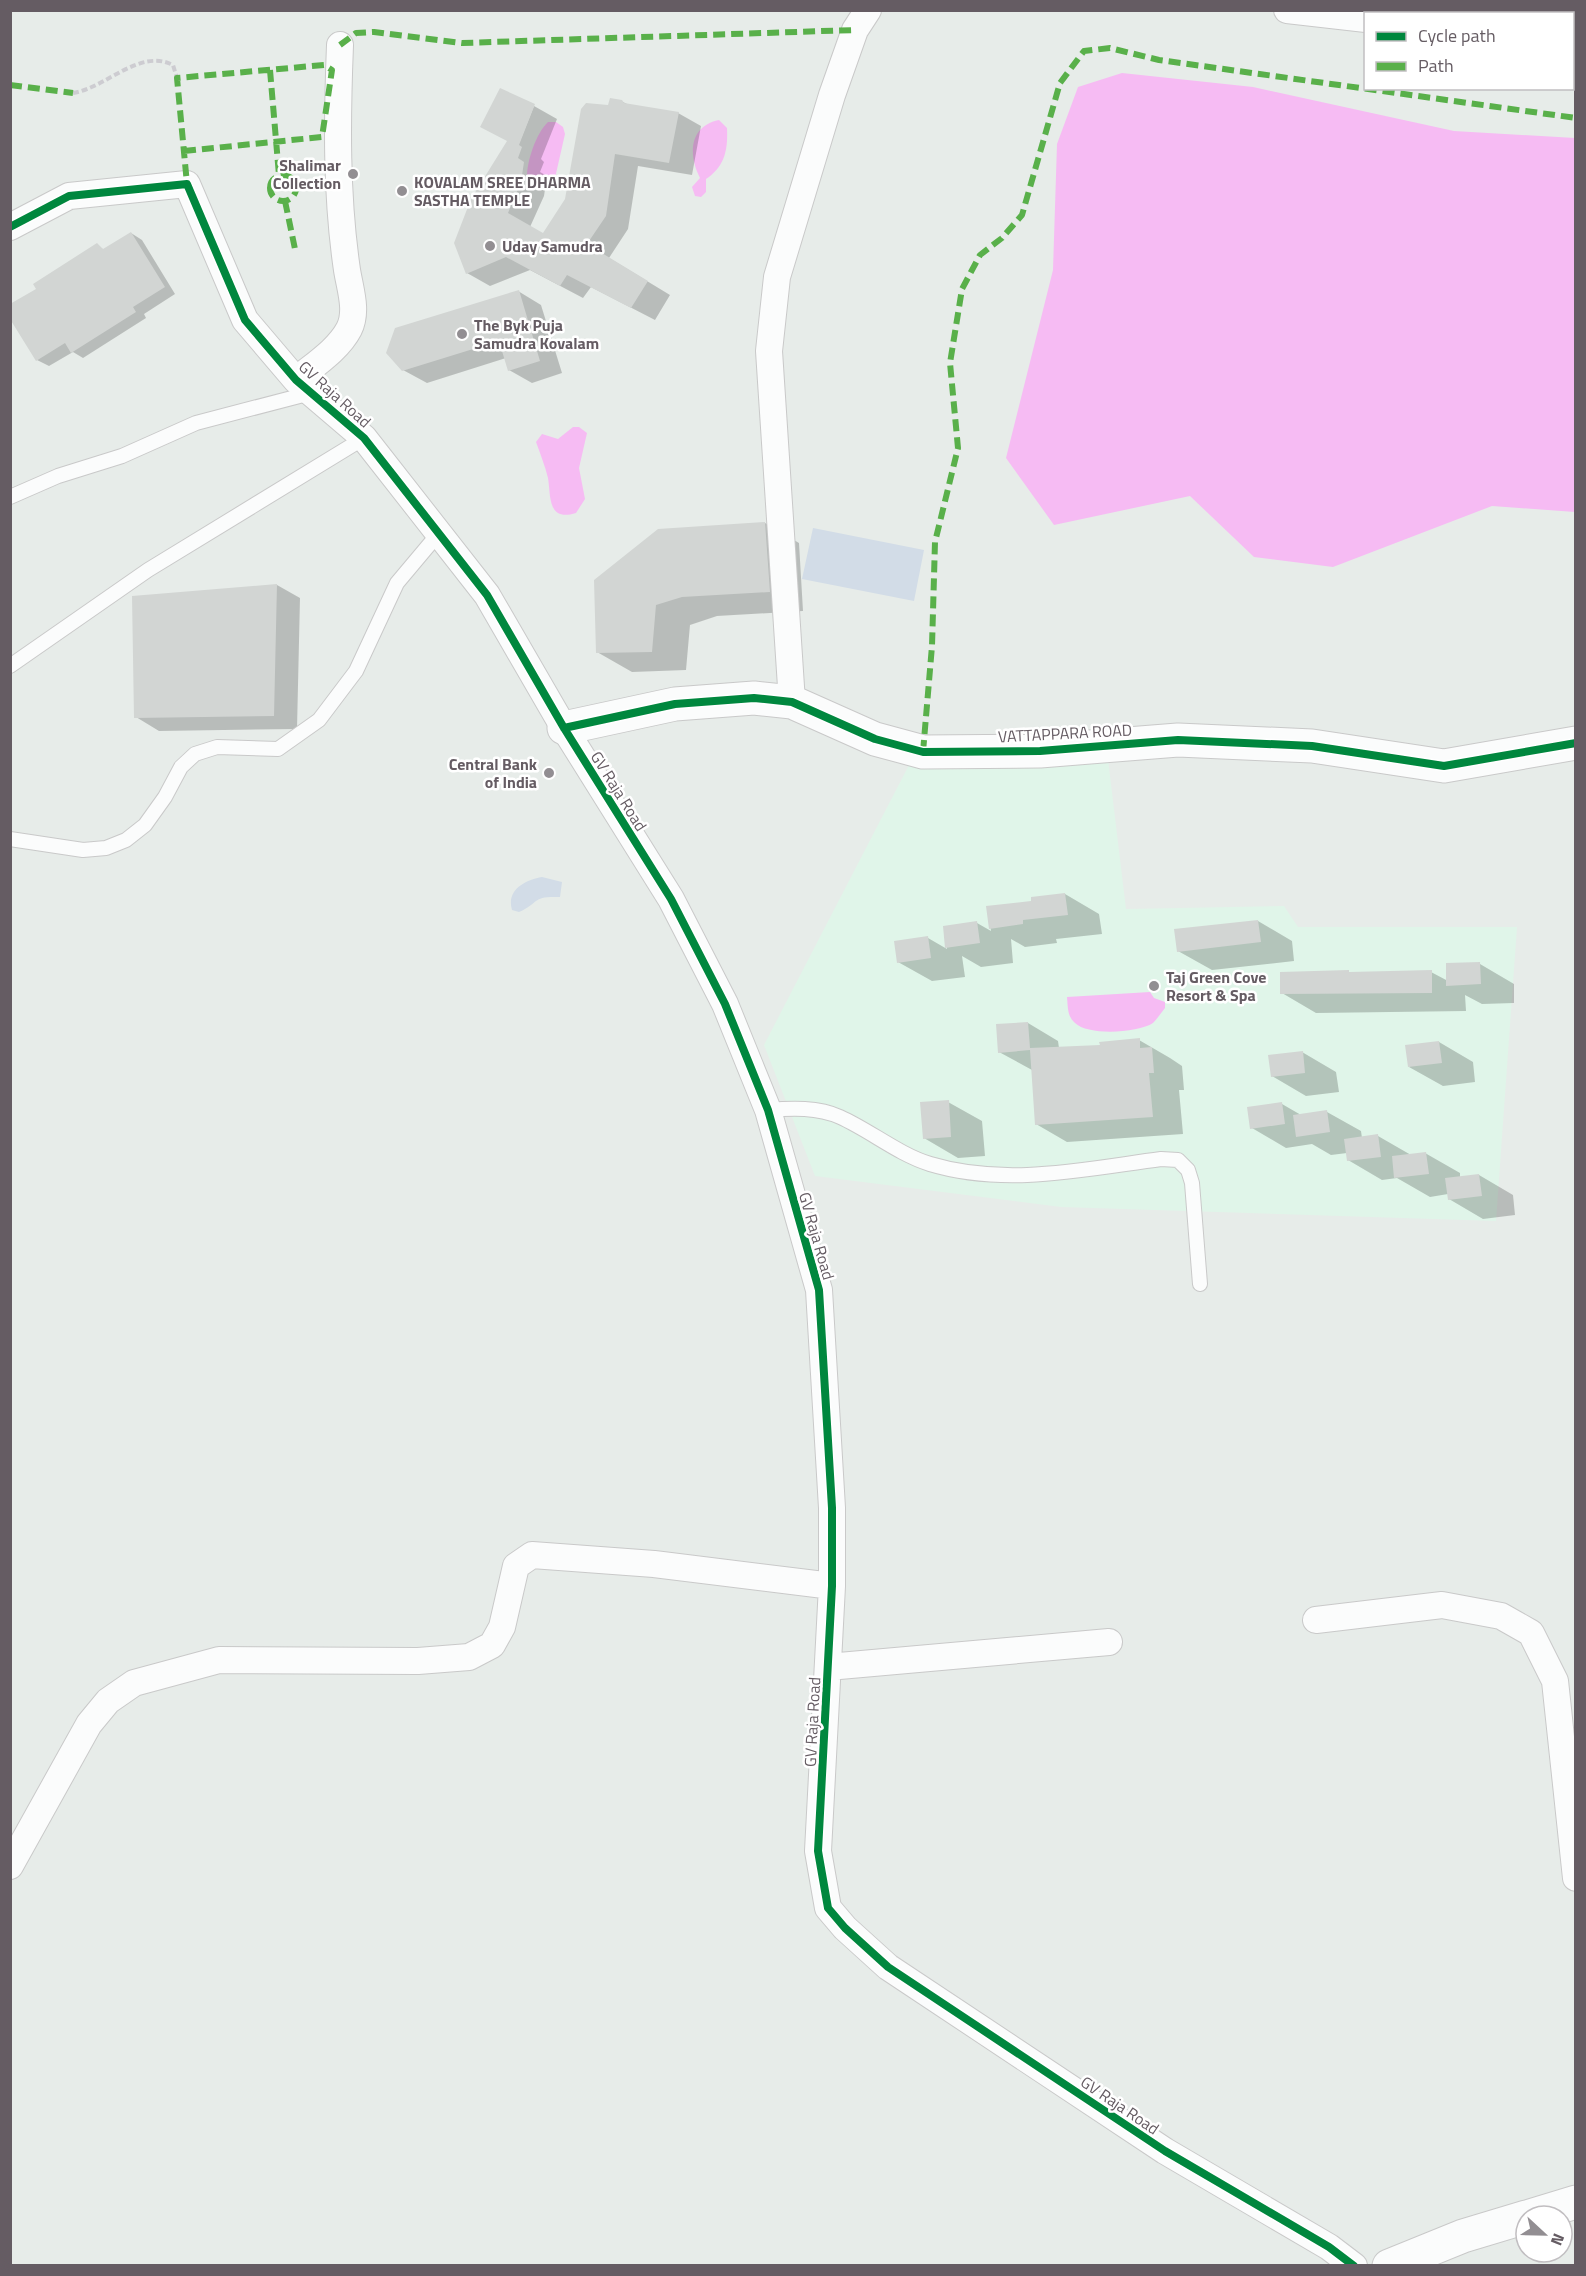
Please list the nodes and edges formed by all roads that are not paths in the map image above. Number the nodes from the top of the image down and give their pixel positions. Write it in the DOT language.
graph roads {
  1 [pos="868,10"];
  2 [pos="1287,10"];
  3 [pos="1364,19"];
  4 [pos="340,45"];
  5 [pos="10,227"];
  6 [pos="304,387"];
  7 [pos="364,438"];
  8 [pos="10,497"];
  9 [pos="439,533"];
  10 [pos="10,666"];
  11 [pos="792,702"];
  12 [pos="564,728"];
  13 [pos="1575,743"];
  14 [pos="10,839"];
  15 [pos="768,1110"];
  16 [pos="1200,1284"];
  17 [pos="832,1586"];
  18 [pos="1316,1620"];
  19 [pos="1109,1642"];
  20 [pos="828,1667"];
  21 [pos="10,1866"];
  22 [pos="1575,1878"];
  23 [pos="1514,2221"];
  24 [pos="1354,2265"];
  25 [pos="1389,2265"];
  1 -- 11 [label="street"];
  2 -- 3 [label="street"];
  4 -- 6 [label="street"];
  5 -- 6 [label="street, GV Raja Road"];
  6 -- 7 [label="street, GV Raja Road"];
  6 -- 8 [label="lane"];
  7 -- 9 [label="street, GV Raja Road"];
  7 -- 10 [label="lane"];
  9 -- 12 [label="street, GV Raja Road"];
  9 -- 14 [label="lane"];
  11 -- 12 [label="street, VATTAPPARA ROAD"];
  11 -- 13 [label="street, VATTAPPARA ROAD"];
  12 -- 15 [label="street, GV Raja Road"];
  15 -- 16 [label="lane"];
  15 -- 17 [label="street, GV Raja Road"];
  17 -- 20 [label="street, GV Raja Road"];
  17 -- 21 [label="street"];
  18 -- 22 [label="street"];
  19 -- 20 [label="street"];
  20 -- 24 [label="street, GV Raja Road"];
  23 -- 25 [label="street"];
}
